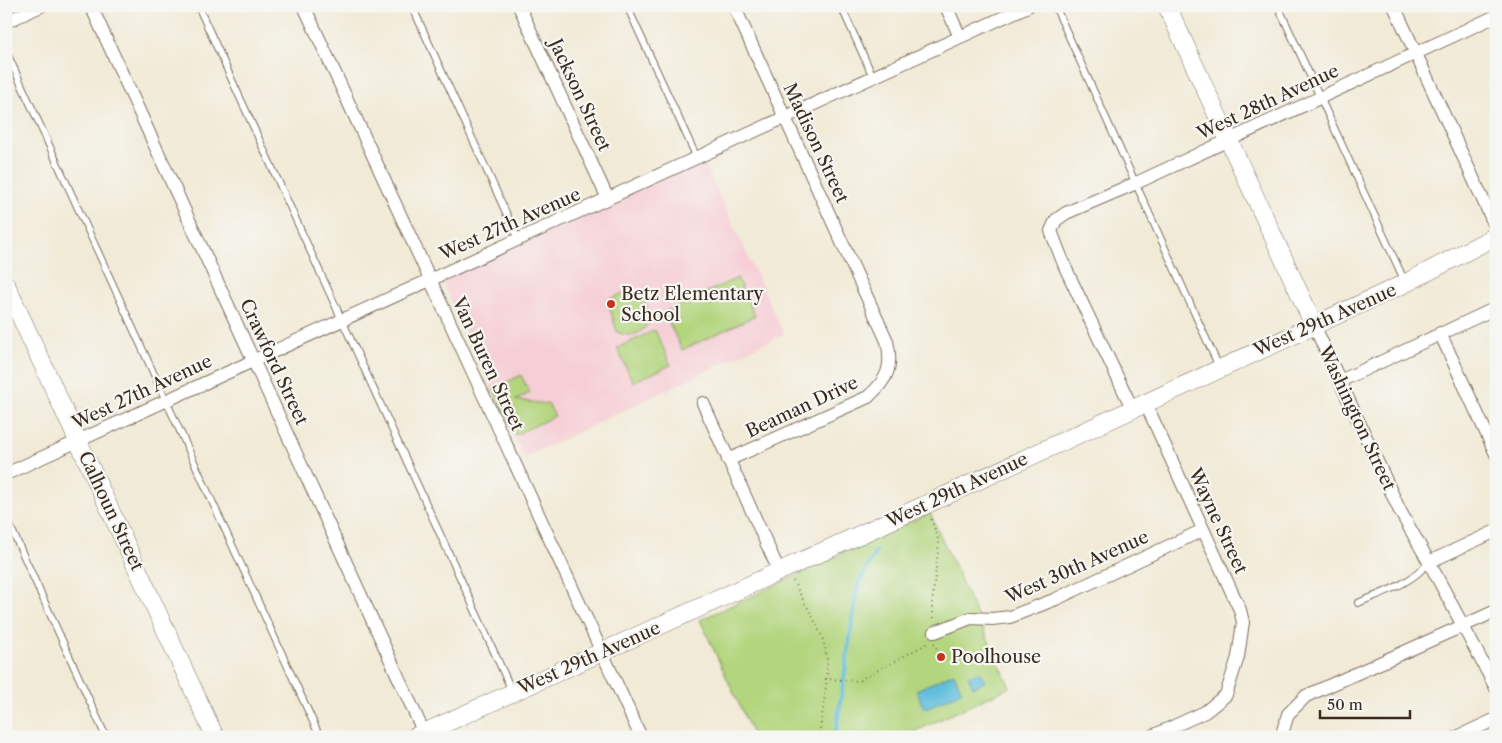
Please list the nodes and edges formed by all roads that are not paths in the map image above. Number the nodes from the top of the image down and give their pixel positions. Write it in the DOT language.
graph roads {
  1 [pos="41,6"];
  2 [pos="91,6"];
  3 [pos="198,6"];
  4 [pos="304,6"];
  5 [pos="412,6"];
  6 [pos="519,6"];
  7 [pos="627,6"];
  8 [pos="734,6"];
  9 [pos="841,6"];
  10 [pos="946,6"];
  11 [pos="1028,6"];
  12 [pos="1055,6"];
  13 [pos="1167,6"];
  14 [pos="1278,6"];
  15 [pos="1394,6"];
  16 [pos="1496,16"];
  17 [pos="6,22"];
  18 [pos="960,37"];
  19 [pos="6,51"];
  20 [pos="1416,54"];
  21 [pos="873,77"];
  22 [pos="1320,97"];
  23 [pos="785,118"];
  24 [pos="1228,140"];
  25 [pos="697,158"];
  26 [pos="1134,184"];
  27 [pos="608,199"];
  28 [pos="1056,220"];
  29 [pos="1496,228"];
  30 [pos="1496,236"];
  31 [pos="518,239"];
  32 [pos="429,279"];
  33 [pos="1406,283"];
  34 [pos="6,285"];
  35 [pos="866,295"];
  36 [pos="1496,308"];
  37 [pos="342,320"];
  38 [pos="1314,325"];
  39 [pos="1440,333"];
  40 [pos="254,360"];
  41 [pos="1219,368"];
  42 [pos="1340,381"];
  43 [pos="166,400"];
  44 [pos="703,403"];
  45 [pos="1138,405"];
  46 [pos="78,440"];
  47 [pos="1496,454"];
  48 [pos="728,460"];
  49 [pos="6,474"];
  50 [pos="6,517"];
  51 [pos="1203,530"];
  52 [pos="1496,531"];
  53 [pos="1429,562"];
  54 [pos="782,569"];
  55 [pos="1358,603"];
  56 [pos="1496,611"];
  57 [pos="1463,625"];
  58 [pos="935,632"];
  59 [pos="602,652"];
  60 [pos="1496,688"];
  61 [pos="512,692"];
  62 [pos="1496,719"];
  63 [pos="420,735"];
  64 [pos="106,737"];
  65 [pos="215,737"];
  66 [pos="320,737"];
  67 [pos="641,737"];
  68 [pos="1150,737"];
  69 [pos="1281,737"];
  70 [pos="1457,737"];
  1 -- 17 [label="street"];
  2 -- 40 [label="street, Crawford Street"];
  3 -- 37 [label="lane"];
  4 -- 32 [label="street, Van Buren Street"];
  5 -- 31 [label="lane"];
  6 -- 27 [label="street, Jackson Street"];
  7 -- 25 [label="lane"];
  8 -- 23 [label="street, Madison Street"];
  9 -- 21 [label="lane"];
  10 -- 18 [label="street"];
  11 -- 18 [label="street, West 27th Avenue"];
  12 -- 26 [label="lane"];
  13 -- 24 [label="street, Washington Street"];
  14 -- 22 [label="lane"];
  15 -- 20 [label="street"];
  16 -- 20 [label="street, West 28th Avenue"];
  18 -- 21 [label="street, West 27th Avenue"];
  19 -- 43 [label="lane"];
  20 -- 22 [label="street, West 28th Avenue"];
  20 -- 29 [label="street"];
  21 -- 23 [label="street, West 27th Avenue"];
  22 -- 24 [label="street, West 28th Avenue"];
  22 -- 33 [label="lane"];
  23 -- 25 [label="street, West 27th Avenue"];
  23 -- 35 [label="street, Madison Street"];
  24 -- 26 [label="street, West 28th Avenue"];
  24 -- 38 [label="street, Washington Street"];
  25 -- 27 [label="street, West 27th Avenue"];
  26 -- 28 [label="street, West 28th Avenue"];
  26 -- 41 [label="lane"];
  27 -- 31 [label="street, West 27th Avenue"];
  28 -- 45 [label="street, Wayne Street"];
  30 -- 33 [label="street, West 29th Avenue"];
  31 -- 32 [label="street, West 27th Avenue"];
  32 -- 37 [label="street, West 27th Avenue"];
  32 -- 59 [label="street, Van Buren Street"];
  33 -- 38 [label="street, West 29th Avenue"];
  34 -- 46 [label="street, Calhoun Street"];
  35 -- 48 [label="street, Beaman Drive"];
  36 -- 39 [label="street"];
  37 -- 40 [label="street, West 27th Avenue"];
  37 -- 61 [label="lane"];
  38 -- 41 [label="street, West 29th Avenue"];
  38 -- 42 [label="street, Washington Street"];
  39 -- 42 [label="street"];
  39 -- 47 [label="street"];
  40 -- 43 [label="street, West 27th Avenue"];
  40 -- 63 [label="street, Crawford Street"];
  41 -- 45 [label="street, West 29th Avenue"];
  42 -- 53 [label="street, Washington Street"];
  43 -- 46 [label="street, West 27th Avenue"];
  43 -- 66 [label="lane"];
  44 -- 48 [label="street"];
  45 -- 51 [label="street, Wayne Street"];
  45 -- 54 [label="street, West 29th Avenue"];
  46 -- 49 [label="street, West 27th Avenue"];
  46 -- 65 [label="street, Calhoun Street"];
  48 -- 54 [label="street"];
  50 -- 64 [label="lane"];
  51 -- 58 [label="street, West 30th Avenue"];
  51 -- 68 [label="street, Wayne Street"];
  52 -- 53 [label="street"];
  53 -- 55 [label="lane"];
  53 -- 57 [label="street, Washington Street"];
  54 -- 59 [label="street, West 29th Avenue"];
  56 -- 57 [label="street"];
  57 -- 60 [label="street, Washington Street"];
  57 -- 69 [label="street"];
  59 -- 61 [label="street, West 29th Avenue"];
  59 -- 67 [label="street, Van Buren Street"];
  61 -- 63 [label="street, West 29th Avenue"];
  62 -- 70 [label="street"];
}
